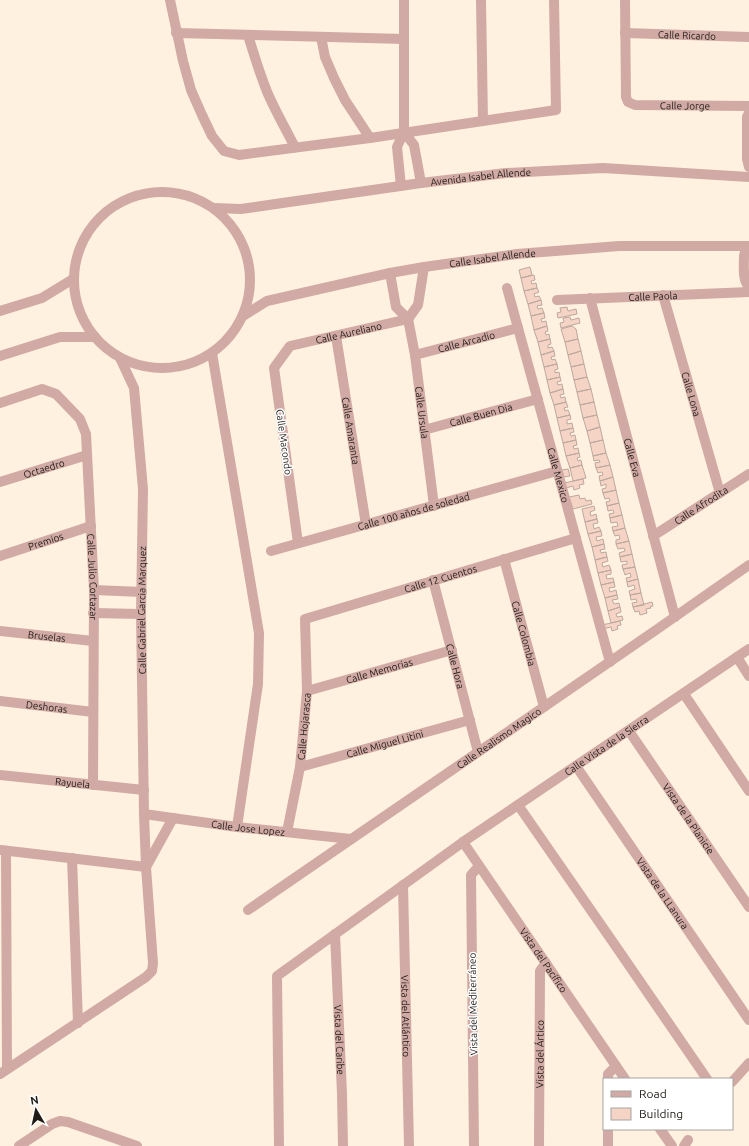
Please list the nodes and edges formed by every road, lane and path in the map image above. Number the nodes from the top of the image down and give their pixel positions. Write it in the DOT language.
graph roads {
  1 [pos="170,0"];
  2 [pos="404,0"];
  3 [pos="481,0"];
  4 [pos="554,0"];
  5 [pos="625,0"];
  6 [pos="176,33"];
  7 [pos="625,33"];
  8 [pos="248,35"];
  9 [pos="322,37"];
  10 [pos="749,37"];
  11 [pos="404,39"];
  12 [pos="749,106"];
  13 [pos="749,113"];
  14 [pos="483,121"];
  15 [pos="404,132"];
  16 [pos="370,138"];
  17 [pos="748,138"];
  18 [pos="295,147"];
  19 [pos="749,167"];
  20 [pos="749,177"];
  21 [pos="421,183"];
  22 [pos="401,186"];
  23 [pos="214,208"];
  24 [pos="749,247"];
  25 [pos="424,267"];
  26 [pos="390,273"];
  27 [pos="73,279"];
  28 [pos="507,288"];
  29 [pos="749,288"];
  30 [pos="749,292"];
  31 [pos="663,295"];
  32 [pos="590,298"];
  33 [pos="557,300"];
  34 [pos="0,311"];
  35 [pos="243,316"];
  36 [pos="408,319"];
  37 [pos="518,328"];
  38 [pos="336,336"];
  39 [pos="95,337"];
  40 [pos="290,346"];
  41 [pos="212,353"];
  42 [pos="415,355"];
  43 [pos="0,356"];
  44 [pos="120,358"];
  45 [pos="538,399"];
  46 [pos="0,403"];
  47 [pos="424,430"];
  48 [pos="87,455"];
  49 [pos="557,471"];
  50 [pos="749,474"];
  51 [pos="0,482"];
  52 [pos="720,493"];
  53 [pos="434,506"];
  54 [pos="366,525"];
  55 [pos="91,526"];
  56 [pos="653,536"];
  57 [pos="576,538"];
  58 [pos="298,544"];
  59 [pos="271,551"];
  60 [pos="0,556"];
  61 [pos="504,559"];
  62 [pos="749,565"];
  63 [pos="433,580"];
  64 [pos="94,590"];
  65 [pos="142,592"];
  66 [pos="93,613"];
  67 [pos="141,614"];
  68 [pos="675,617"];
  69 [pos="305,619"];
  70 [pos="0,631"];
  71 [pos="93,641"];
  72 [pos="749,649"];
  73 [pos="452,650"];
  74 [pos="737,657"];
  75 [pos="610,662"];
  76 [pos="749,676"];
  77 [pos="307,691"];
  78 [pos="684,694"];
  79 [pos="0,702"];
  80 [pos="544,707"];
  81 [pos="93,712"];
  82 [pos="470,720"];
  83 [pos="629,731"];
  84 [pos="478,752"];
  85 [pos="576,766"];
  86 [pos="300,767"];
  87 [pos="0,775"];
  88 [pos="93,785"];
  89 [pos="144,790"];
  90 [pos="749,791"];
  91 [pos="518,805"];
  92 [pos="144,814"];
  93 [pos="173,818"];
  94 [pos="237,827"];
  95 [pos="287,832"];
  96 [pos="351,839"];
  97 [pos="463,842"];
  98 [pos="3,850"];
  99 [pos="72,858"];
  100 [pos="479,866"];
  101 [pos="146,867"];
  102 [pos="403,885"];
  103 [pos="749,907"];
  104 [pos="248,910"];
  105 [pos="335,934"];
  106 [pos="546,963"];
  107 [pos="3,986"];
  108 [pos="749,1020"];
  109 [pos="78,1023"];
  110 [pos="749,1063"];
  111 [pos="616,1066"];
  112 [pos="4,1072"];
  113 [pos="608,1078"];
  114 [pos="624,1078"];
  115 [pos="706,1078"];
  116 [pos="733,1081"];
  117 [pos="608,1130"];
  118 [pos="661,1130"];
  119 [pos="19,1146"];
  120 [pos="137,1146"];
  121 [pos="279,1146"];
  122 [pos="343,1146"];
  123 [pos="409,1146"];
  124 [pos="474,1146"];
  125 [pos="539,1146"];
  126 [pos="608,1146"];
  127 [pos="672,1146"];
  1 -- 6 [label="street"];
  2 -- 11 [label="street"];
  3 -- 14 [label="street"];
  4 -- 14 [label="street"];
  5 -- 7 [label="street"];
  6 -- 8 [label="street"];
  6 -- 18 [label="street"];
  7 -- 10 [label="street, Calle Ricardo"];
  7 -- 12 [label="street, Calle Jorge"];
  8 -- 9 [label="street"];
  8 -- 18 [label="street"];
  9 -- 11 [label="street"];
  9 -- 16 [label="street"];
  11 -- 15 [label="street"];
  13 -- 17 [label="street"];
  14 -- 15 [label="street"];
  15 -- 16 [label="street"];
  15 -- 21 [label="street"];
  15 -- 22 [label="street"];
  16 -- 18 [label="street"];
  17 -- 19 [label="street"];
  20 -- 21 [label="street, Avenida Isabel Allende"];
  21 -- 22 [label="street, Avenida Isabel Allende"];
  22 -- 23 [label="street, Avenida Isabel Allende"];
  23 -- 27 [label="street"];
  23 -- 35 [label="street"];
  24 -- 25 [label="street, Calle Isabel Allende"];
  24 -- 29 [label="street"];
  25 -- 26 [label="street, Calle Isabel Allende"];
  25 -- 36 [label="street"];
  26 -- 35 [label="street, Calle Isabel Allende"];
  26 -- 36 [label="street, Calle Ursula"];
  27 -- 34 [label="street"];
  27 -- 39 [label="street"];
  28 -- 37 [label="street, Calle Mexico"];
  30 -- 31 [label="street, Calle Paola"];
  31 -- 32 [label="street, Calle Paola"];
  31 -- 52 [label="street, Calle Lona"];
  32 -- 33 [label="street, Calle Paola"];
  32 -- 56 [label="street, Calle Eva"];
  35 -- 41 [label="street"];
  36 -- 38 [label="street, Calle Aureliano"];
  36 -- 42 [label="street, Calle Ursula"];
  37 -- 42 [label="street, Calle Arcadio"];
  37 -- 45 [label="street, Calle Mexico"];
  38 -- 40 [label="street, Calle Aureliano"];
  38 -- 54 [label="street, Calle Amaranta"];
  39 -- 43 [label="street"];
  39 -- 44 [label="street"];
  40 -- 58 [label="street, Calle Macondo"];
  41 -- 44 [label="street"];
  41 -- 94 [label="street"];
  42 -- 47 [label="street, Calle Ursula"];
  44 -- 65 [label="street, Calle Gabriel Garcia Marquez"];
  45 -- 47 [label="street, Calle Buen Dia"];
  45 -- 49 [label="street, Calle Mexico"];
  46 -- 48 [label="street, Calle Julio Cortazar"];
  47 -- 53 [label="street, Calle Ursula"];
  48 -- 51 [label="street, Octaedro"];
  48 -- 55 [label="street, Calle Julio Cortazar"];
  49 -- 53 [label="street, Calle 100 años de soledad"];
  49 -- 57 [label="street, Calle Mexico"];
  50 -- 52 [label="street, Calle Afrodita"];
  52 -- 56 [label="street, Calle Afrodita"];
  53 -- 54 [label="street, Calle 100 años de soledad"];
  54 -- 58 [label="street, Calle 100 años de soledad"];
  55 -- 60 [label="street, Premios"];
  55 -- 64 [label="street, Calle Julio Cortazar"];
  56 -- 68 [label="street, Calle Eva"];
  57 -- 61 [label="street, Calle 12 Cuentos"];
  57 -- 75 [label="street, Calle Mexico"];
  58 -- 59 [label="street, Calle 100 años de soledad"];
  61 -- 63 [label="street, Calle 12 Cuentos"];
  61 -- 80 [label="street, Calle Colombia"];
  62 -- 68 [label="street, Calle Realismo Magico"];
  63 -- 69 [label="street, Calle 12 Cuentos"];
  63 -- 73 [label="street, Calle Hora"];
  64 -- 65 [label="street"];
  64 -- 66 [label="street, Calle Julio Cortazar"];
  65 -- 67 [label="street, Calle Gabriel Garcia Marquez"];
  66 -- 67 [label="street"];
  66 -- 71 [label="street, Calle Julio Cortazar"];
  67 -- 89 [label="street, Calle Gabriel Garcia Marquez"];
  68 -- 75 [label="street, Calle Realismo Magico"];
  69 -- 77 [label="street, Calle Hojarasca"];
  70 -- 71 [label="street, Bruselas"];
  71 -- 81 [label="street, Calle Julio Cortazar"];
  72 -- 74 [label="street, Calle Vista de la Sierra"];
  73 -- 77 [label="street, Calle Memorias"];
  73 -- 82 [label="street, Calle Hora"];
  74 -- 76 [label="street"];
  74 -- 78 [label="street, Calle Vista de la Sierra"];
  75 -- 80 [label="street, Calle Realismo Magico"];
  77 -- 86 [label="street, Calle Hojarasca"];
  78 -- 83 [label="street, Calle Vista de la Sierra"];
  78 -- 90 [label="street"];
  79 -- 81 [label="street, Deshoras"];
  80 -- 84 [label="street, Calle Realismo Magico"];
  81 -- 88 [label="street, Calle Julio Cortazar"];
  82 -- 84 [label="street, Calle Hora"];
  82 -- 86 [label="street, Calle Miguel Litini"];
  83 -- 85 [label="street, Calle Vista de la Sierra"];
  83 -- 103 [label="street, Vista de la Planicie"];
  84 -- 96 [label="street, Calle Realismo Magico"];
  85 -- 91 [label="street, Calle Vista de la Sierra"];
  85 -- 108 [label="street, Vista de la LLanura"];
  86 -- 95 [label="street, Calle Hojarasca"];
  87 -- 88 [label="street, Rayuela"];
  88 -- 89 [label="street, Rayuela"];
  89 -- 92 [label="street, Calle Gabriel Garcia Marquez"];
  91 -- 97 [label="street, Calle Vista de la Sierra"];
  91 -- 115 [label="street"];
  92 -- 93 [label="street, Calle Jose Lopez"];
  92 -- 101 [label="street, Calle Gabriel Garcia Marquez"];
  93 -- 94 [label="street, Calle Jose Lopez"];
  93 -- 101 [label="street"];
  94 -- 95 [label="street, Calle Jose Lopez"];
  95 -- 96 [label="street, Calle Jose Lopez"];
  96 -- 104 [label="street, Calle Realismo Magico"];
  97 -- 100 [label="street, Vista del Pacífico"];
  97 -- 102 [label="street, Calle Vista de la Sierra"];
  98 -- 99 [label="street"];
  98 -- 107 [label="street"];
  99 -- 101 [label="street"];
  99 -- 109 [label="street"];
  100 -- 106 [label="street, Vista del Pacífico"];
  100 -- 124 [label="street, Vista del Mediterráneo"];
  101 -- 109 [label="street, Calle Gabriel Garcia Marquez"];
  102 -- 105 [label="street, Calle Vista de la Sierra"];
  102 -- 123 [label="street, Vista del Atlántico"];
  105 -- 121 [label="street, Calle Vista de la Sierra"];
  105 -- 122 [label="street, Vista del Caribe"];
  106 -- 111 [label="street, Vista del Pacífico"];
  106 -- 125 [label="street, Vista del Ártico"];
  107 -- 112 [label="street"];
  109 -- 112 [label="street"];
  110 -- 116 [label="street"];
  111 -- 113 [label="street"];
  111 -- 114 [label="street, Vista del Pacífico"];
  117 -- 126 [label="street"];
  118 -- 127 [label="street"];
  119 -- 120 [label="street"];
}
